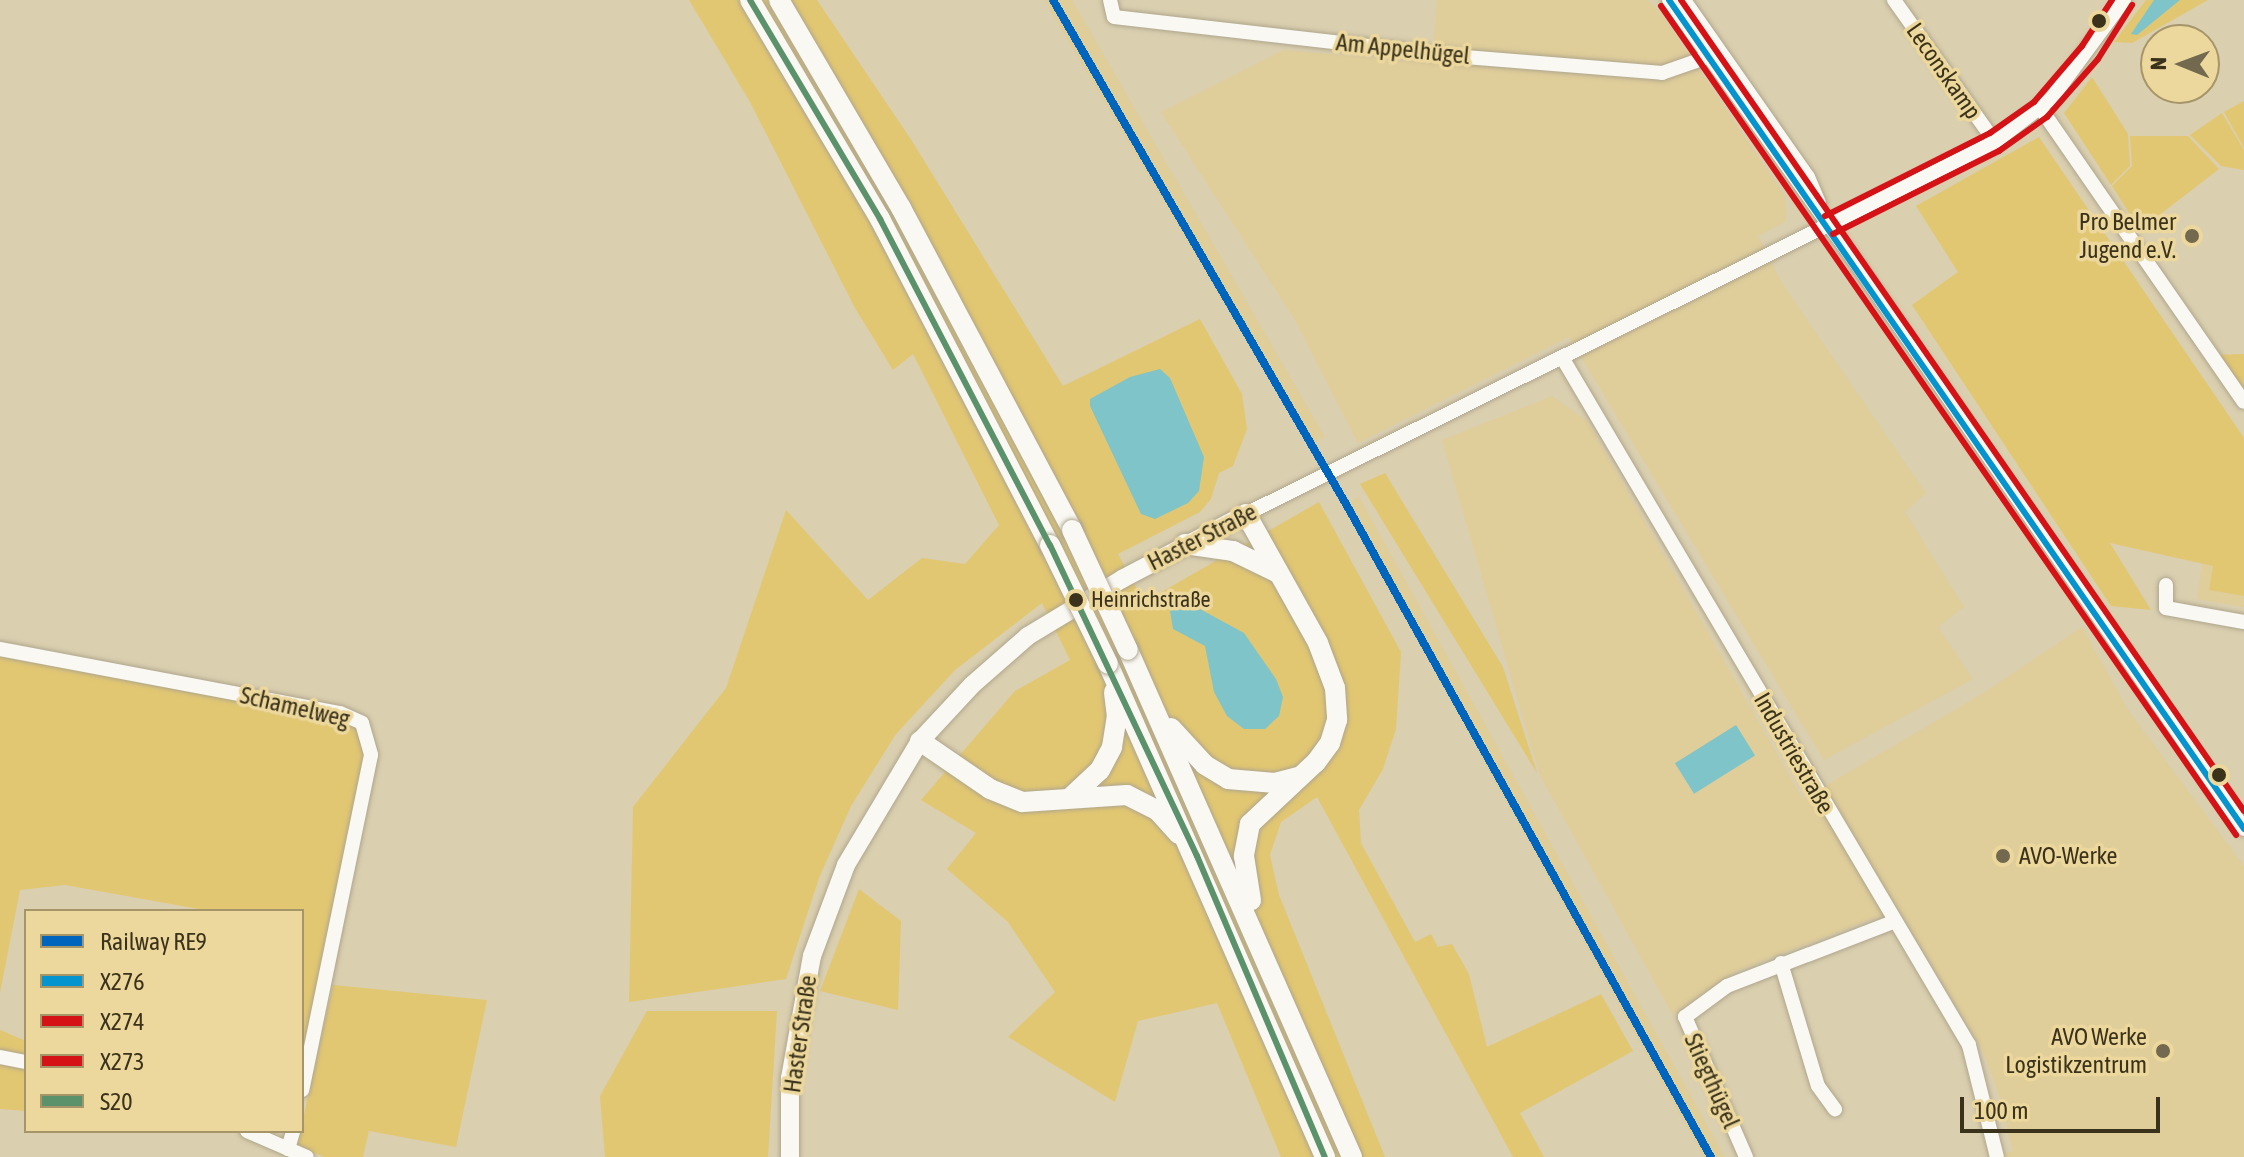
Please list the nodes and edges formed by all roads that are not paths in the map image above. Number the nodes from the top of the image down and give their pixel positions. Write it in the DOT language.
graph roads {
  1 [pos="750,0"];
  2 [pos="779,0"];
  3 [pos="1110,0"];
  4 [pos="1669,0"];
  5 [pos="1684,0"];
  6 [pos="1894,0"];
  7 [pos="2124,0"];
  8 [pos="1708,57"];
  9 [pos="2041,109"];
  10 [pos="1995,142"];
  11 [pos="1829,225"];
  12 [pos="1563,359"];
  13 [pos="2244,402"];
  14 [pos="1246,514"];
  15 [pos="1185,544"];
  16 [pos="1279,574"];
  17 [pos="2166,585"];
  18 [pos="2244,622"];
  19 [pos="0,649"];
  20 [pos="1108,664"];
  21 [pos="1160,718"];
  22 [pos="920,741"];
  23 [pos="1301,775"];
  24 [pos="1066,800"];
  25 [pos="2244,829"];
  26 [pos="1197,856"];
  27 [pos="1893,922"];
  28 [pos="1258,936"];
  29 [pos="1781,963"];
  30 [pos="0,1057"];
  31 [pos="24,1062"];
  32 [pos="304,1080"];
  33 [pos="1835,1109"];
  34 [pos="252,1133"];
  35 [pos="292,1133"];
  36 [pos="288,1149"];
  37 [pos="307,1157"];
  38 [pos="790,1157"];
  39 [pos="1325,1157"];
  40 [pos="1352,1157"];
  41 [pos="1746,1157"];
  42 [pos="1997,1157"];
  1 -- 20 [label="highway, bridge"];
  2 -- 21 [label="highway, bridge"];
  3 -- 8 [label="street, Am Appelhügel"];
  4 -- 8 [label="street"];
  5 -- 11 [label="street"];
  6 -- 10 [label="street, Leconskamp"];
  7 -- 9 [label="street, Haster Straße"];
  8 -- 11 [label="street"];
  9 -- 10 [label="street, Haster Straße"];
  9 -- 13 [label="street"];
  10 -- 11 [label="street, Haster Straße"];
  11 -- 12 [label="street, Haster Straße"];
  11 -- 25 [label="street"];
  12 -- 14 [label="street, Haster Straße"];
  12 -- 27 [label="street, Industriestraße"];
  14 -- 15 [label="main road, Haster Straße"];
  14 -- 16 [label="highway"];
  15 -- 16 [label="highway"];
  15 -- 22 [label="main road, Haster Straße"];
  16 -- 23 [label="highway"];
  17 -- 18 [label="street"];
  19 -- 32 [label="street, Schamelweg"];
  20 -- 24 [label="highway"];
  20 -- 26 [label="highway"];
  21 -- 23 [label="highway"];
  21 -- 28 [label="highway"];
  22 -- 24 [label="highway"];
  22 -- 38 [label="main road, Haster Straße"];
  23 -- 28 [label="highway"];
  24 -- 26 [label="highway"];
  26 -- 39 [label="highway"];
  27 -- 29 [label="street, Stiegthügel"];
  27 -- 42 [label="street, Industriestraße"];
  28 -- 40 [label="highway"];
  29 -- 33 [label="street"];
  29 -- 41 [label="street, Stiegthügel"];
  30 -- 31 [label="street"];
  34 -- 36 [label="street"];
  35 -- 36 [label="street"];
  36 -- 37 [label="street"];
}
